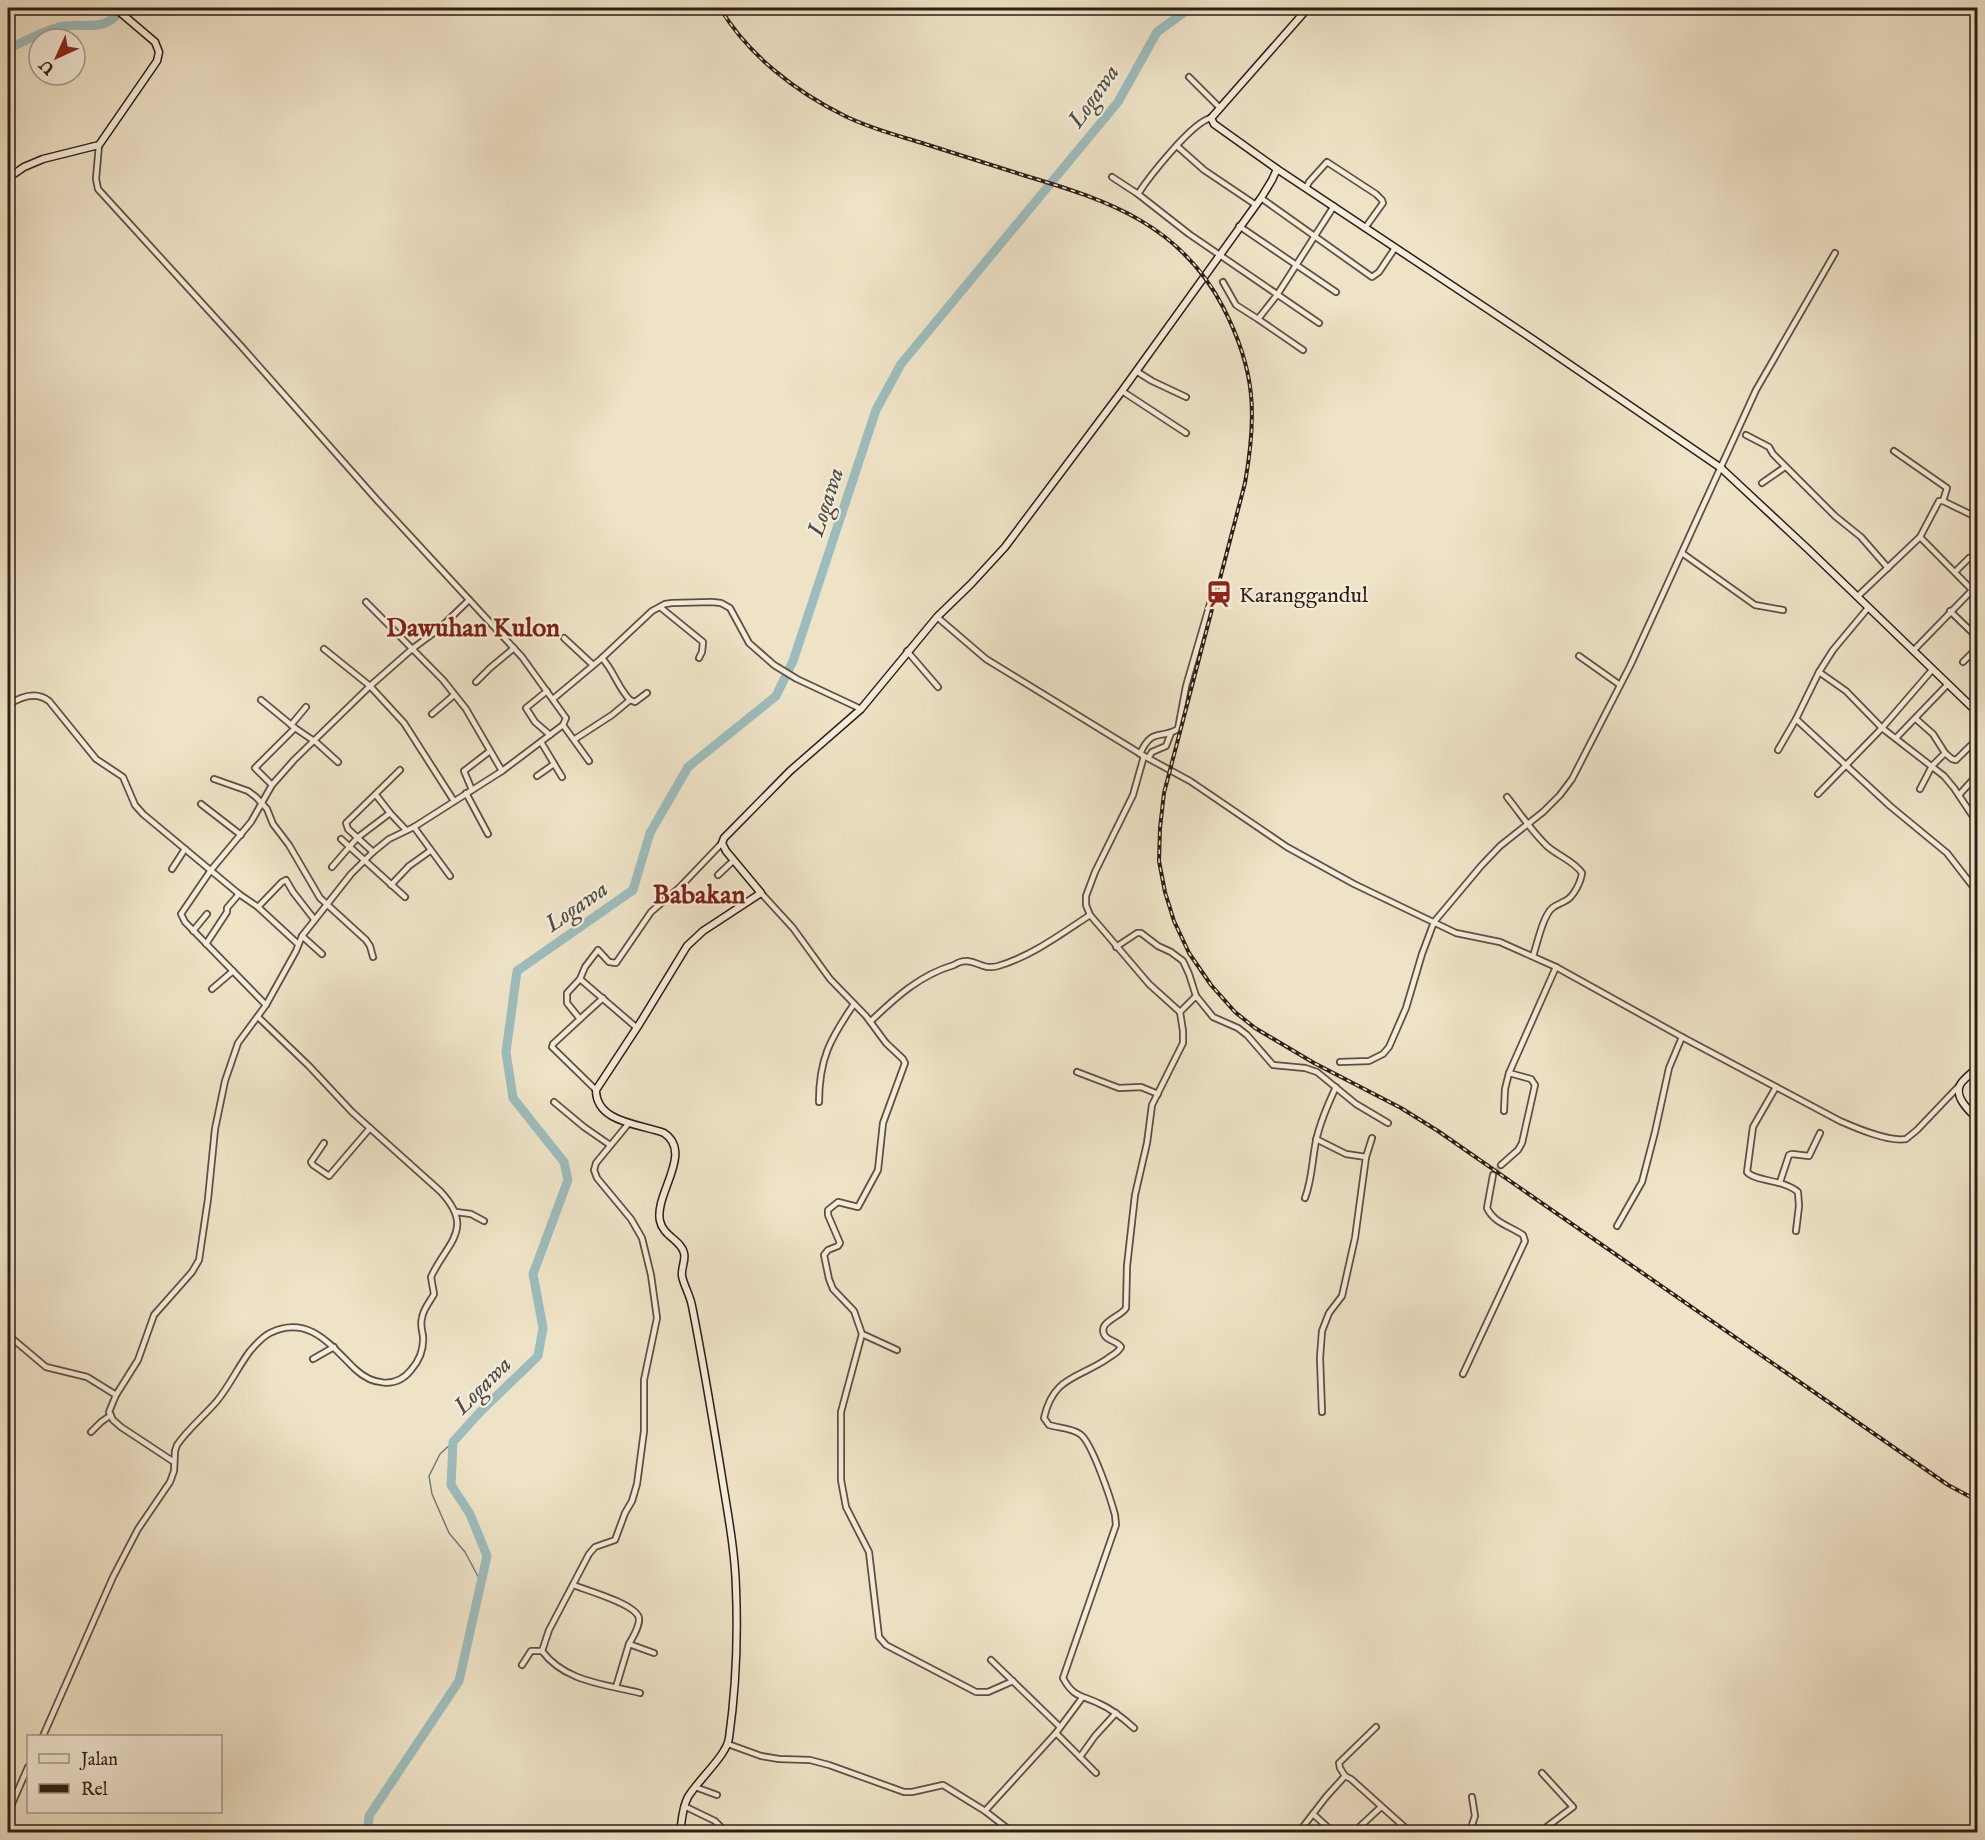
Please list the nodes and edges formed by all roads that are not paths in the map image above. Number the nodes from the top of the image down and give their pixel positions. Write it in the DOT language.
graph roads {
  1 [pos="115,8"];
  2 [pos="1308,8"];
  3 [pos="1189,77"];
  4 [pos="1220,108"];
  5 [pos="1211,118"];
  6 [pos="99,145"];
  7 [pos="1178,146"];
  8 [pos="1277,170"];
  9 [pos="1112,177"];
  10 [pos="8,178"];
  11 [pos="1306,189"];
  12 [pos="1138,194"];
  13 [pos="1260,198"];
  14 [pos="1256,205"];
  15 [pos="1334,206"];
  16 [pos="1239,226"];
  17 [pos="1365,228"];
  18 [pos="1316,237"];
  19 [pos="1395,248"];
  20 [pos="1836,253"];
  21 [pos="1219,255"];
  22 [pos="1297,265"];
  23 [pos="1223,282"];
  24 [pos="1336,292"];
  25 [pos="1277,295"];
  26 [pos="1258,319"];
  27 [pos="1319,323"];
  28 [pos="1303,350"];
  29 [pos="1136,371"];
  30 [pos="1122,391"];
  31 [pos="1186,397"];
  32 [pos="1186,434"];
  33 [pos="1746,435"];
  34 [pos="1894,451"];
  35 [pos="1785,467"];
  36 [pos="1721,468"];
  37 [pos="1762,483"];
  38 [pos="1943,501"];
  39 [pos="1977,518"];
  40 [pos="1920,537"];
  41 [pos="1682,554"];
  42 [pos="1969,558"];
  43 [pos="1888,568"];
  44 [pos="1955,572"];
  45 [pos="1216,583"];
  46 [pos="1977,584"];
  47 [pos="1972,590"];
  48 [pos="1977,596"];
  49 [pos="1857,597"];
  50 [pos="469,600"];
  51 [pos="366,602"];
  52 [pos="660,607"];
  53 [pos="1868,608"];
  54 [pos="1783,610"];
  55 [pos="1950,611"];
  56 [pos="937,617"];
  57 [pos="564,638"];
  58 [pos="1977,638"];
  59 [pos="1977,647"];
  60 [pos="514,648"];
  61 [pos="324,649"];
  62 [pos="412,649"];
  63 [pos="907,651"];
  64 [pos="1912,651"];
  65 [pos="1579,656"];
  66 [pos="603,658"];
  67 [pos="699,658"];
  68 [pos="1964,662"];
  69 [pos="593,666"];
  70 [pos="1932,670"];
  71 [pos="1819,672"];
  72 [pos="476,682"];
  73 [pos="1948,684"];
  74 [pos="1620,685"];
  75 [pos="370,686"];
  76 [pos="938,687"];
  77 [pos="547,691"];
  78 [pos="647,693"];
  79 [pos="454,695"];
  80 [pos="553,699"];
  81 [pos="261,700"];
  82 [pos="630,700"];
  83 [pos="8,705"];
  84 [pos="306,707"];
  85 [pos="861,709"];
  86 [pos="1977,713"];
  87 [pos="432,714"];
  88 [pos="1916,718"];
  89 [pos="1796,719"];
  90 [pos="563,725"];
  91 [pos="293,727"];
  92 [pos="1882,728"];
  93 [pos="1171,733"];
  94 [pos="550,735"];
  95 [pos="1896,738"];
  96 [pos="1977,738"];
  97 [pos="575,739"];
  98 [pos="314,740"];
  99 [pos="541,742"];
  100 [pos="1778,750"];
  101 [pos="490,751"];
  102 [pos="1945,753"];
  103 [pos="1144,756"];
  104 [pos="589,761"];
  105 [pos="338,762"];
  106 [pos="554,764"];
  107 [pos="1846,765"];
  108 [pos="1932,766"];
  109 [pos="400,770"];
  110 [pos="502,771"];
  111 [pos="1977,774"];
  112 [pos="537,776"];
  113 [pos="562,777"];
  114 [pos="214,779"];
  115 [pos="272,785"];
  116 [pos="1920,789"];
  117 [pos="472,790"];
  118 [pos="466,794"];
  119 [pos="1818,794"];
  120 [pos="376,795"];
  121 [pos="1959,795"];
  122 [pos="1507,797"];
  123 [pos="454,801"];
  124 [pos="262,803"];
  125 [pos="201,804"];
  126 [pos="390,813"];
  127 [pos="1528,824"];
  128 [pos="1977,824"];
  129 [pos="414,827"];
  130 [pos="406,830"];
  131 [pos="488,834"];
  132 [pos="241,835"];
  133 [pos="357,838"];
  134 [pos="341,839"];
  135 [pos="722,843"];
  136 [pos="350,847"];
  137 [pos="185,849"];
  138 [pos="430,851"];
  139 [pos="373,852"];
  140 [pos="364,860"];
  141 [pos="734,860"];
  142 [pos="332,867"];
  143 [pos="172,869"];
  144 [pos="211,870"];
  145 [pos="718,875"];
  146 [pos="450,876"];
  147 [pos="391,885"];
  148 [pos="1977,892"];
  149 [pos="761,893"];
  150 [pos="239,894"];
  151 [pos="405,897"];
  152 [pos="326,904"];
  153 [pos="258,907"];
  154 [pos="207,914"];
  155 [pos="1090,915"];
  156 [pos="314,919"];
  157 [pos="1434,922"];
  158 [pos="193,931"];
  159 [pos="302,936"];
  160 [pos="206,944"];
  161 [pos="298,944"];
  162 [pos="1116,946"];
  163 [pos="322,954"];
  164 [pos="1533,956"];
  165 [pos="373,957"];
  166 [pos="1556,967"];
  167 [pos="233,971"];
  168 [pos="580,979"];
  169 [pos="212,989"];
  170 [pos="1196,996"];
  171 [pos="603,998"];
  172 [pos="854,1004"];
  173 [pos="266,1005"];
  174 [pos="1180,1012"];
  175 [pos="258,1017"];
  176 [pos="580,1019"];
  177 [pos="871,1021"];
  178 [pos="637,1028"];
  179 [pos="1682,1037"];
  180 [pos="1340,1062"];
  181 [pos="1977,1067"];
  182 [pos="1077,1072"];
  183 [pos="1509,1073"];
  184 [pos="1960,1085"];
  185 [pos="1336,1087"];
  186 [pos="1776,1087"];
  187 [pos="596,1090"];
  188 [pos="1158,1095"];
  189 [pos="554,1102"];
  190 [pos="819,1102"];
  191 [pos="1504,1111"];
  192 [pos="1977,1120"];
  193 [pos="629,1122"];
  194 [pos="1388,1123"];
  195 [pos="370,1128"];
  196 [pos="1820,1133"];
  197 [pos="1372,1138"];
  198 [pos="1316,1139"];
  199 [pos="324,1143"];
  200 [pos="610,1145"];
  201 [pos="1366,1157"];
  202 [pos="1502,1165"];
  203 [pos="1493,1175"];
  204 [pos="1780,1182"];
  205 [pos="1305,1198"];
  206 [pos="456,1212"];
  207 [pos="484,1221"];
  208 [pos="1617,1226"];
  209 [pos="1796,1231"];
  210 [pos="862,1334"];
  211 [pos="8,1335"];
  212 [pos="334,1347"];
  213 [pos="897,1350"];
  214 [pos="314,1359"];
  215 [pos="1462,1374"];
  216 [pos="116,1395"];
  217 [pos="1322,1412"];
  218 [pos="111,1415"];
  219 [pos="91,1432"];
  220 [pos="174,1462"];
  221 [pos="573,1585"];
  222 [pos="630,1644"];
  223 [pos="542,1651"];
  224 [pos="654,1653"];
  225 [pos="992,1660"];
  226 [pos="522,1665"];
  227 [pos="1013,1681"];
  228 [pos="616,1687"];
  229 [pos="640,1694"];
  230 [pos="1082,1698"];
  231 [pos="1116,1713"];
  232 [pos="1060,1727"];
  233 [pos="1376,1727"];
  234 [pos="1134,1728"];
  235 [pos="1056,1733"];
  236 [pos="44,1735"];
  237 [pos="728,1744"];
  238 [pos="1080,1757"];
  239 [pos="27,1769"];
  240 [pos="1096,1773"];
  241 [pos="1542,1773"];
  242 [pos="1345,1776"];
  243 [pos="695,1787"];
  244 [pos="717,1795"];
  245 [pos="1472,1797"];
  246 [pos="684,1806"];
  247 [pos="1381,1806"];
  248 [pos="985,1811"];
  249 [pos="8,1813"];
  250 [pos="1313,1814"];
  251 [pos="1548,1827"];
  252 [pos="680,1833"];
  253 [pos="726,1833"];
  254 [pos="1012,1833"];
  255 [pos="1299,1833"];
  256 [pos="1333,1833"];
  257 [pos="1354,1833"];
  258 [pos="1410,1833"];
  259 [pos="1473,1833"];
  260 [pos="1540,1833"];
  261 [pos="1553,1833"];
  1 -- 6 [label="main road"];
  2 -- 4 [label="main road"];
  3 -- 4 [label="street"];
  4 -- 5 [label="main road"];
  5 -- 7 [label="street"];
  5 -- 8 [label="main road"];
  6 -- 10 [label="main road"];
  6 -- 50 [label="street"];
  7 -- 12 [label="street"];
  7 -- 14 [label="street"];
  8 -- 11 [label="main road"];
  8 -- 13 [label="main road"];
  9 -- 12 [label="street"];
  11 -- 15 [label="main road"];
  11 -- 17 [label="street"];
  12 -- 21 [label="street"];
  13 -- 14 [label="main road"];
  13 -- 18 [label="street"];
  14 -- 16 [label="main road"];
  15 -- 17 [label="main road"];
  15 -- 18 [label="street"];
  16 -- 21 [label="main road"];
  16 -- 22 [label="street"];
  17 -- 19 [label="main road"];
  18 -- 19 [label="street"];
  18 -- 22 [label="street"];
  19 -- 36 [label="main road"];
  20 -- 36 [label="street"];
  21 -- 25 [label="street"];
  21 -- 29 [label="main road"];
  22 -- 24 [label="street"];
  22 -- 25 [label="street"];
  23 -- 26 [label="street"];
  25 -- 26 [label="street"];
  25 -- 27 [label="street"];
  26 -- 28 [label="street"];
  29 -- 30 [label="main road"];
  29 -- 31 [label="street"];
  30 -- 32 [label="street"];
  30 -- 56 [label="main road"];
  33 -- 35 [label="street"];
  34 -- 38 [label="street"];
  35 -- 37 [label="street"];
  35 -- 43 [label="street"];
  36 -- 41 [label="street"];
  36 -- 49 [label="main road"];
  38 -- 39 [label="street"];
  38 -- 40 [label="street"];
  40 -- 43 [label="street"];
  40 -- 44 [label="street"];
  41 -- 54 [label="street"];
  41 -- 74 [label="street"];
  42 -- 44 [label="street"];
  43 -- 49 [label="street"];
  44 -- 47 [label="street"];
  45 -- 93 [label="street"];
  46 -- 47 [label="street"];
  47 -- 48 [label="street"];
  47 -- 55 [label="street"];
  49 -- 53 [label="main road"];
  50 -- 60 [label="street"];
  50 -- 62 [label="street"];
  51 -- 62 [label="street"];
  52 -- 66 [label="street"];
  52 -- 67 [label="street"];
  52 -- 85 [label="street"];
  53 -- 64 [label="main road"];
  53 -- 71 [label="street"];
  55 -- 58 [label="street"];
  55 -- 64 [label="street"];
  56 -- 63 [label="main road"];
  56 -- 103 [label="street"];
  57 -- 69 [label="street"];
  59 -- 68 [label="street"];
  60 -- 72 [label="street"];
  60 -- 77 [label="street"];
  61 -- 75 [label="street"];
  62 -- 75 [label="street"];
  62 -- 79 [label="street"];
  63 -- 76 [label="street"];
  63 -- 85 [label="main road"];
  64 -- 70 [label="main road"];
  65 -- 74 [label="street"];
  66 -- 69 [label="street"];
  66 -- 82 [label="street"];
  69 -- 80 [label="street"];
  70 -- 73 [label="main road"];
  70 -- 92 [label="street"];
  71 -- 89 [label="street"];
  71 -- 92 [label="street"];
  73 -- 86 [label="main road"];
  73 -- 88 [label="street"];
  74 -- 127 [label="street"];
  75 -- 98 [label="street"];
  75 -- 123 [label="street"];
  77 -- 80 [label="street"];
  77 -- 94 [label="street"];
  78 -- 82 [label="street"];
  79 -- 87 [label="street"];
  79 -- 101 [label="street"];
  80 -- 90 [label="street"];
  81 -- 91 [label="street"];
  82 -- 97 [label="street"];
  83 -- 137 [label="street"];
  84 -- 91 [label="street"];
  85 -- 135 [label="main road"];
  88 -- 95 [label="street"];
  88 -- 102 [label="street"];
  89 -- 100 [label="street"];
  89 -- 107 [label="street"];
  90 -- 94 [label="street"];
  90 -- 97 [label="street"];
  91 -- 98 [label="street"];
  91 -- 115 [label="street"];
  92 -- 95 [label="street"];
  92 -- 107 [label="street"];
  93 -- 103 [label="street"];
  93 -- 103 [label="street"];
  94 -- 99 [label="street"];
  95 -- 108 [label="street"];
  96 -- 102 [label="street"];
  97 -- 104 [label="street"];
  98 -- 105 [label="street"];
  98 -- 115 [label="street"];
  99 -- 106 [label="street"];
  99 -- 110 [label="street"];
  101 -- 110 [label="street"];
  101 -- 117 [label="street"];
  102 -- 108 [label="street"];
  103 -- 155 [label="street"];
  103 -- 157 [label="street"];
  106 -- 112 [label="street"];
  106 -- 113 [label="street"];
  107 -- 119 [label="street"];
  107 -- 148 [label="street"];
  108 -- 116 [label="street"];
  108 -- 121 [label="street"];
  109 -- 120 [label="street"];
  110 -- 117 [label="street"];
  111 -- 121 [label="street"];
  114 -- 124 [label="street"];
  115 -- 124 [label="street"];
  117 -- 118 [label="street"];
  118 -- 123 [label="street"];
  118 -- 131 [label="street"];
  120 -- 126 [label="street"];
  120 -- 133 [label="street"];
  121 -- 128 [label="street"];
  122 -- 127 [label="street"];
  123 -- 129 [label="street"];
  124 -- 132 [label="street"];
  124 -- 152 [label="street"];
  125 -- 132 [label="street"];
  126 -- 130 [label="street"];
  126 -- 133 [label="street"];
  127 -- 157 [label="street"];
  127 -- 164 [label="street"];
  129 -- 130 [label="street"];
  129 -- 138 [label="street"];
  130 -- 139 [label="street"];
  132 -- 144 [label="street"];
  133 -- 136 [label="street"];
  133 -- 139 [label="street"];
  134 -- 136 [label="street"];
  135 -- 141 [label="main road"];
  135 -- 168 [label="street"];
  136 -- 140 [label="street"];
  136 -- 142 [label="street"];
  137 -- 143 [label="street"];
  137 -- 144 [label="street"];
  138 -- 146 [label="street"];
  138 -- 147 [label="street"];
  139 -- 140 [label="street"];
  140 -- 147 [label="street"];
  140 -- 152 [label="street"];
  141 -- 145 [label="street"];
  141 -- 149 [label="main road"];
  144 -- 150 [label="street"];
  144 -- 158 [label="street"];
  147 -- 151 [label="street"];
  149 -- 172 [label="street"];
  149 -- 178 [label="main road"];
  150 -- 153 [label="street"];
  150 -- 160 [label="street"];
  152 -- 156 [label="street"];
  152 -- 165 [label="street"];
  153 -- 156 [label="street"];
  153 -- 161 [label="street"];
  154 -- 158 [label="street"];
  155 -- 162 [label="street"];
  155 -- 177 [label="street"];
  156 -- 159 [label="street"];
  157 -- 164 [label="street"];
  157 -- 180 [label="street"];
  158 -- 160 [label="street"];
  159 -- 161 [label="street"];
  159 -- 163 [label="street"];
  160 -- 167 [label="street"];
  161 -- 173 [label="street"];
  162 -- 170 [label="street"];
  162 -- 174 [label="street"];
  164 -- 166 [label="street"];
  166 -- 179 [label="street"];
  166 -- 183 [label="street"];
  167 -- 169 [label="street"];
  167 -- 173 [label="street"];
  168 -- 171 [label="street"];
  168 -- 176 [label="street"];
  170 -- 174 [label="street"];
  170 -- 185 [label="street"];
  171 -- 176 [label="street"];
  171 -- 178 [label="street"];
  172 -- 177 [label="street"];
  172 -- 190 [label="street"];
  173 -- 175 [label="street"];
  174 -- 188 [label="street"];
  175 -- 195 [label="street"];
  175 -- 216 [label="street"];
  176 -- 187 [label="street"];
  177 -- 210 [label="street"];
  178 -- 187 [label="main road"];
  179 -- 186 [label="street"];
  179 -- 208 [label="street"];
  181 -- 184 [label="main road"];
  182 -- 188 [label="street"];
  183 -- 191 [label="street"];
  183 -- 202 [label="street"];
  184 -- 186 [label="street"];
  184 -- 192 [label="main road"];
  185 -- 194 [label="street"];
  185 -- 198 [label="street"];
  186 -- 204 [label="street"];
  187 -- 193 [label="main road"];
  188 -- 230 [label="street"];
  189 -- 200 [label="street"];
  193 -- 200 [label="street"];
  193 -- 237 [label="main road"];
  195 -- 199 [label="street"];
  195 -- 206 [label="street"];
  196 -- 204 [label="street"];
  197 -- 201 [label="street"];
  198 -- 201 [label="street"];
  198 -- 205 [label="street"];
  200 -- 221 [label="street"];
  201 -- 217 [label="street"];
  203 -- 215 [label="street"];
  204 -- 209 [label="street"];
  206 -- 207 [label="street"];
  206 -- 212 [label="street"];
  210 -- 213 [label="street"];
  210 -- 227 [label="street"];
  211 -- 216 [label="street"];
  212 -- 214 [label="street"];
  212 -- 220 [label="street"];
  216 -- 218 [label="street"];
  218 -- 219 [label="street"];
  218 -- 220 [label="street"];
  220 -- 236 [label="street"];
  221 -- 222 [label="street"];
  221 -- 223 [label="street"];
  222 -- 224 [label="street"];
  222 -- 228 [label="street"];
  223 -- 226 [label="street"];
  223 -- 228 [label="street"];
  225 -- 227 [label="street"];
  227 -- 232 [label="street"];
  228 -- 229 [label="street"];
  230 -- 231 [label="street"];
  230 -- 232 [label="street"];
  231 -- 234 [label="street"];
  231 -- 238 [label="street"];
  232 -- 235 [label="street"];
  233 -- 242 [label="street"];
  235 -- 238 [label="street"];
  235 -- 248 [label="street"];
  237 -- 243 [label="main road"];
  237 -- 248 [label="street"];
  238 -- 240 [label="street"];
  239 -- 249 [label="street"];
  241 -- 251 [label="street"];
  242 -- 247 [label="street"];
  242 -- 250 [label="street"];
  243 -- 244 [label="street"];
  243 -- 246 [label="main road"];
  245 -- 259 [label="street"];
  246 -- 252 [label="main road"];
  246 -- 253 [label="street"];
  247 -- 257 [label="street"];
  247 -- 258 [label="street"];
  248 -- 254 [label="street"];
  250 -- 255 [label="street"];
  250 -- 256 [label="street"];
  251 -- 260 [label="street"];
  251 -- 261 [label="street"];
}
